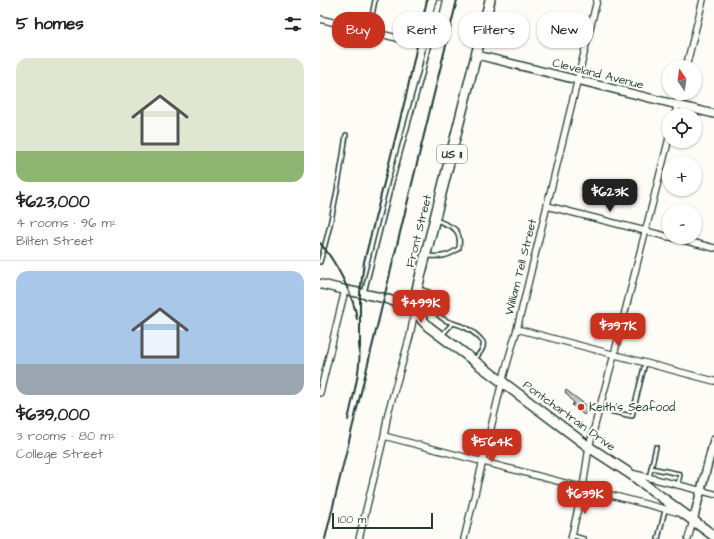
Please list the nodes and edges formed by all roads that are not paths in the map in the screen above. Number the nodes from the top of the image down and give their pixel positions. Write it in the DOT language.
graph roads {
  1 [pos="375,0"];
  2 [pos="490,0"];
  3 [pos="597,0"];
  4 [pos="703,0"];
  5 [pos="439,1"];
  6 [pos="373,12"];
  7 [pos="436,12"];
  8 [pos="320,19"];
  9 [pos="332,22"];
  10 [pos="428,48"];
  11 [pos="476,55"];
  12 [pos="688,60"];
  13 [pos="578,80"];
  14 [pos="678,100"];
  15 [pos="677,105"];
  16 [pos="676,108"];
  17 [pos="714,114"];
  18 [pos="346,134"];
  19 [pos="667,148"];
  20 [pos="547,206"];
  21 [pos="434,220"];
  22 [pos="646,231"];
  23 [pos="662,235"];
  24 [pos="698,244"];
  25 [pos="714,248"];
  26 [pos="425,256"];
  27 [pos="320,262"];
  28 [pos="320,284"];
  29 [pos="417,288"];
  30 [pos="345,290"];
  31 [pos="364,294"];
  32 [pos="415,309"];
  33 [pos="452,324"];
  34 [pos="517,329"];
  35 [pos="440,336"];
  36 [pos="614,355"];
  37 [pos="474,361"];
  38 [pos="645,363"];
  39 [pos="714,381"];
  40 [pos="502,382"];
  41 [pos="320,394"];
  42 [pos="600,409"];
  43 [pos="384,436"];
  44 [pos="714,440"];
  45 [pos="590,447"];
  46 [pos="656,448"];
  47 [pos="483,462"];
  48 [pos="651,468"];
  49 [pos="629,473"];
  50 [pos="649,478"];
  51 [pos="678,485"];
  52 [pos="583,487"];
  53 [pos="701,491"];
  54 [pos="714,494"];
  55 [pos="665,509"];
  56 [pos="683,514"];
  57 [pos="693,521"];
  58 [pos="713,534"];
  59 [pos="571,537"];
  60 [pos="359,539"];
  61 [pos="464,539"];
  62 [pos="584,539"];
  63 [pos="658,539"];
  64 [pos="688,539"];
  1 -- 6 [label="lane"];
  2 -- 11 [label="main road, Front Street / US 11"];
  3 -- 13 [label="street, William Tell Street"];
  4 -- 12 [label="street"];
  5 -- 7 [label="street"];
  8 -- 9 [label="street"];
  10 -- 31 [label="lane"];
  11 -- 13 [label="street, Cleveland Avenue"];
  11 -- 21 [label="main road, Front Street / US 11"];
  13 -- 15 [label="street, Cleveland Avenue"];
  13 -- 20 [label="street, William Tell Street"];
  14 -- 15 [label="street"];
  15 -- 16 [label="street"];
  15 -- 17 [label="street, Cleveland Avenue"];
  18 -- 27 [label="lane"];
  19 -- 22 [label="street"];
  20 -- 22 [label="street"];
  20 -- 34 [label="street, William Tell Street"];
  21 -- 26 [label="main road, Front Street / US 11"];
  21 -- 26 [label="lane"];
  22 -- 23 [label="street"];
  22 -- 36 [label="street"];
  24 -- 25 [label="street"];
  26 -- 29 [label="main road, Front Street / US 11"];
  28 -- 30 [label="main road"];
  29 -- 32 [label="main road, Front Street / US 11"];
  29 -- 33 [label="lane"];
  30 -- 31 [label="main road"];
  30 -- 41 [label="street"];
  31 -- 32 [label="main road"];
  32 -- 35 [label="main road, Pontchartrain Drive"];
  32 -- 43 [label="street, Front Street"];
  33 -- 35 [label="lane"];
  33 -- 37 [label="lane"];
  34 -- 36 [label="street"];
  34 -- 40 [label="street, William Tell Street"];
  35 -- 37 [label="main road, Pontchartrain Drive"];
  36 -- 38 [label="street"];
  36 -- 42 [label="street"];
  37 -- 40 [label="main road, Pontchartrain Drive"];
  38 -- 39 [label="street"];
  38 -- 42 [label="lane"];
  40 -- 45 [label="main road, Pontchartrain Drive"];
  40 -- 47 [label="street, William Tell Street"];
  42 -- 45 [label="street"];
  43 -- 47 [label="street"];
  43 -- 60 [label="street, Front Street"];
  44 -- 53 [label="street"];
  45 -- 49 [label="main road, Pontchartrain Drive"];
  45 -- 52 [label="street"];
  46 -- 48 [label="lane"];
  47 -- 52 [label="street"];
  47 -- 61 [label="street, William Tell Street"];
  48 -- 50 [label="lane"];
  48 -- 51 [label="lane"];
  49 -- 50 [label="street"];
  49 -- 56 [label="main road, Pontchartrain Drive"];
  50 -- 51 [label="street"];
  51 -- 53 [label="street"];
  52 -- 55 [label="street"];
  52 -- 59 [label="street"];
  53 -- 54 [label="street"];
  53 -- 57 [label="street"];
  55 -- 56 [label="street"];
  55 -- 63 [label="lane"];
  56 -- 57 [label="main road, Pontchartrain Drive"];
  57 -- 58 [label="main road, Pontchartrain Drive"];
  57 -- 64 [label="street"];
  59 -- 62 [label="lane"];
}
